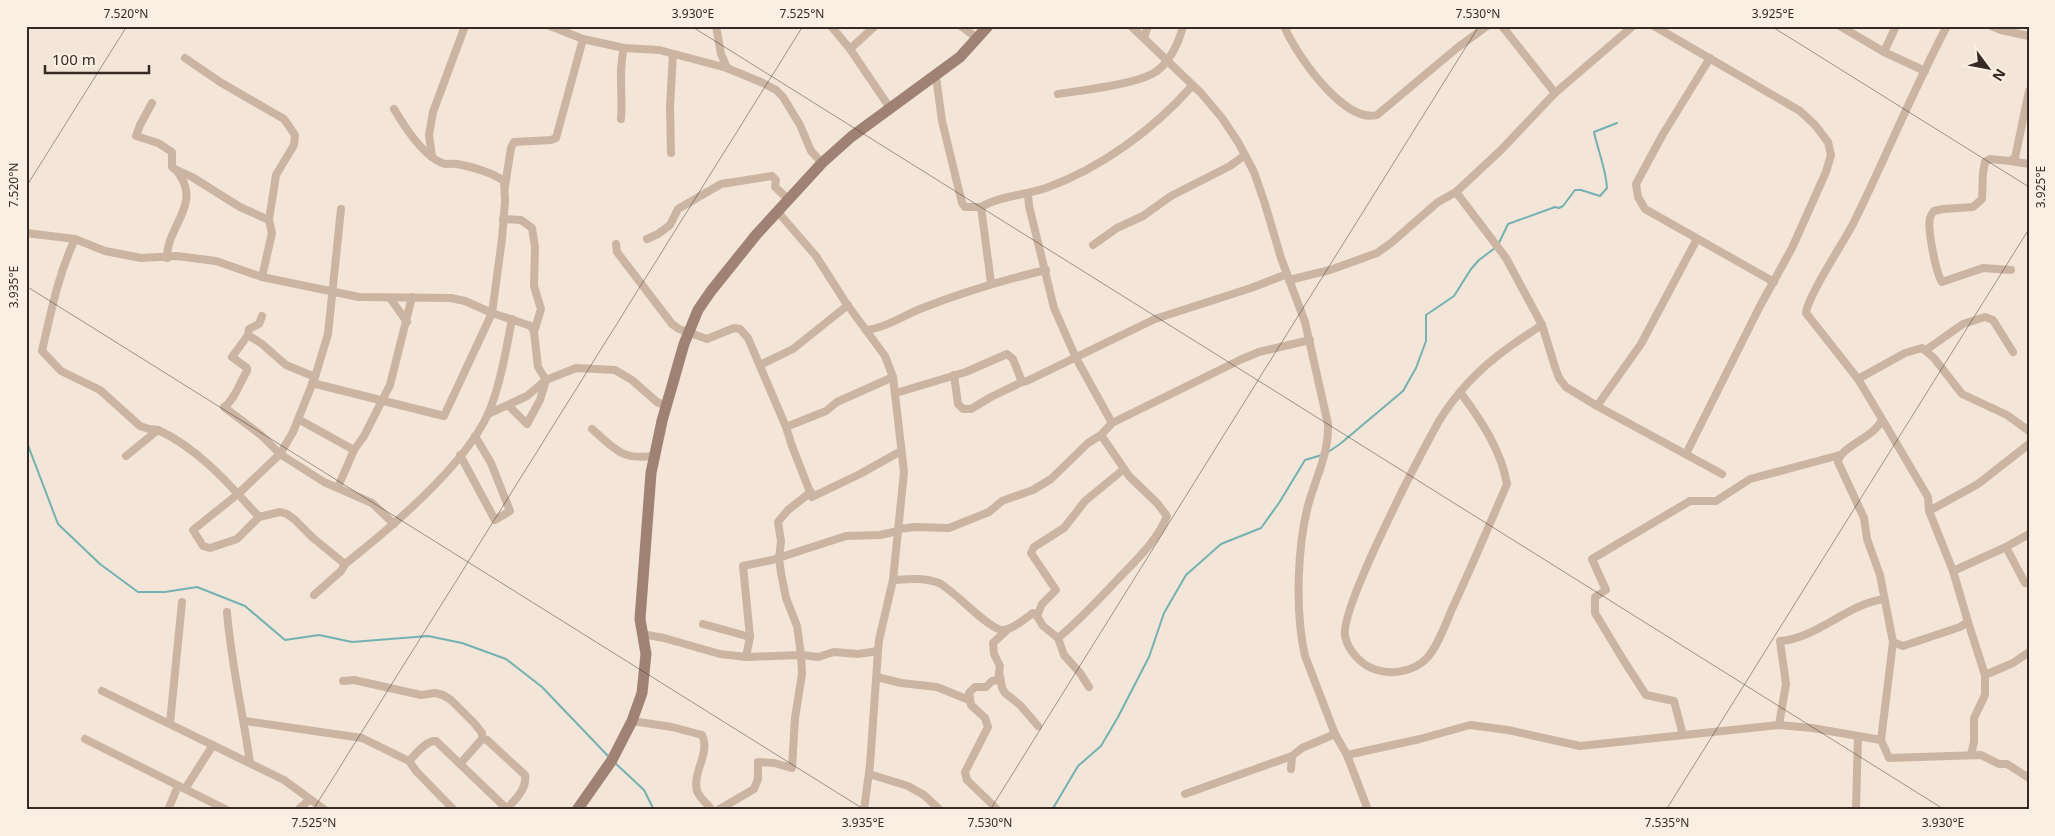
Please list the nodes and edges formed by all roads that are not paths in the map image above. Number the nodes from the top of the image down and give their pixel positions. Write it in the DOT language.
graph roads {
  1 [pos="465,26"];
  2 [pos="550,26"];
  3 [pos="716,26"];
  4 [pos="831,26"];
  5 [pos="875,26"];
  6 [pos="961,26"];
  7 [pos="988,26"];
  8 [pos="1130,26"];
  9 [pos="1148,26"];
  10 [pos="1183,26"];
  11 [pos="1284,26"];
  12 [pos="1487,26"];
  13 [pos="1502,26"];
  14 [pos="1633,26"];
  15 [pos="1654,26"];
  16 [pos="1840,26"];
  17 [pos="1896,26"];
  18 [pos="1947,26"];
  19 [pos="1993,27"];
  20 [pos="2029,36"];
  21 [pos="978,38"];
  22 [pos="1144,38"];
  23 [pos="583,39"];
  24 [pos="624,48"];
  25 [pos="850,49"];
  26 [pos="1884,52"];
  27 [pos="673,54"];
  28 [pos="185,58"];
  29 [pos="1710,58"];
  30 [pos="1166,62"];
  31 [pos="727,68"];
  32 [pos="1925,71"];
  33 [pos="936,76"];
  34 [pos="1192,86"];
  35 [pos="2029,91"];
  36 [pos="1555,93"];
  37 [pos="1058,94"];
  38 [pos="152,103"];
  39 [pos="890,108"];
  40 [pos="394,109"];
  41 [pos="621,119"];
  42 [pos="671,153"];
  43 [pos="1245,155"];
  44 [pos="432,157"];
  45 [pos="2010,161"];
  46 [pos="822,163"];
  47 [pos="2029,164"];
  48 [pos="177,170"];
  49 [pos="505,186"];
  50 [pos="1456,192"];
  51 [pos="1028,194"];
  52 [pos="788,199"];
  53 [pos="981,208"];
  54 [pos="341,209"];
  55 [pos="777,211"];
  56 [pos="503,219"];
  57 [pos="269,220"];
  58 [pos="26,233"];
  59 [pos="75,239"];
  60 [pos="647,239"];
  61 [pos="1697,239"];
  62 [pos="616,244"];
  63 [pos="1093,245"];
  64 [pos="167,258"];
  65 [pos="1046,270"];
  66 [pos="2011,270"];
  67 [pos="262,277"];
  68 [pos="1288,277"];
  69 [pos="1774,282"];
  70 [pos="991,283"];
  71 [pos="331,293"];
  72 [pos="412,297"];
  73 [pos="390,298"];
  74 [pos="848,305"];
  75 [pos="492,313"];
  76 [pos="262,316"];
  77 [pos="512,319"];
  78 [pos="407,322"];
  79 [pos="1542,325"];
  80 [pos="866,330"];
  81 [pos="534,332"];
  82 [pos="688,332"];
  83 [pos="248,335"];
  84 [pos="1310,340"];
  85 [pos="1926,350"];
  86 [pos="2013,352"];
  87 [pos="1076,358"];
  88 [pos="760,365"];
  89 [pos="954,375"];
  90 [pos="893,377"];
  91 [pos="1858,379"];
  92 [pos="313,380"];
  93 [pos="546,380"];
  94 [pos="1022,382"];
  95 [pos="1460,392"];
  96 [pos="896,393"];
  97 [pos="382,399"];
  98 [pos="492,402"];
  99 [pos="508,405"];
  100 [pos="666,406"];
  101 [pos="1597,406"];
  102 [pos="499,410"];
  103 [pos="488,414"];
  104 [pos="298,419"];
  105 [pos="1882,419"];
  106 [pos="1112,423"];
  107 [pos="786,427"];
  108 [pos="592,429"];
  109 [pos="158,430"];
  110 [pos="2029,431"];
  111 [pos="1100,435"];
  112 [pos="475,436"];
  113 [pos="2029,444"];
  114 [pos="354,450"];
  115 [pos="901,451"];
  116 [pos="280,454"];
  117 [pos="1686,454"];
  118 [pos="460,455"];
  119 [pos="126,456"];
  120 [pos="654,456"];
  121 [pos="1840,456"];
  122 [pos="1124,469"];
  123 [pos="1722,474"];
  124 [pos="338,487"];
  125 [pos="810,492"];
  126 [pos="238,494"];
  127 [pos="1929,511"];
  128 [pos="259,517"];
  129 [pos="394,524"];
  130 [pos="899,530"];
  131 [pos="2029,534"];
  132 [pos="2006,547"];
  133 [pos="778,558"];
  134 [pos="345,564"];
  135 [pos="1953,571"];
  136 [pos="893,580"];
  137 [pos="2025,583"];
  138 [pos="314,595"];
  139 [pos="1884,599"];
  140 [pos="182,602"];
  141 [pos="227,612"];
  142 [pos="1037,616"];
  143 [pos="1968,622"];
  144 [pos="703,624"];
  145 [pos="1006,631"];
  146 [pos="642,634"];
  147 [pos="750,637"];
  148 [pos="1058,638"];
  149 [pos="1893,642"];
  150 [pos="878,651"];
  151 [pos="2029,652"];
  152 [pos="801,655"];
  153 [pos="746,657"];
  154 [pos="1000,674"];
  155 [pos="1985,675"];
  156 [pos="876,677"];
  157 [pos="343,681"];
  158 [pos="1089,687"];
  159 [pos="102,691"];
  160 [pos="969,700"];
  161 [pos="245,721"];
  162 [pos="632,721"];
  163 [pos="170,723"];
  164 [pos="1780,725"];
  165 [pos="1038,726"];
  166 [pos="1335,734"];
  167 [pos="1683,735"];
  168 [pos="1858,736"];
  169 [pos="85,739"];
  170 [pos="482,739"];
  171 [pos="1881,740"];
  172 [pos="213,745"];
  173 [pos="1347,755"];
  174 [pos="1292,756"];
  175 [pos="1971,756"];
  176 [pos="409,761"];
  177 [pos="250,763"];
  178 [pos="460,764"];
  179 [pos="1291,769"];
  180 [pos="869,774"];
  181 [pos="2029,778"];
  182 [pos="181,787"];
  183 [pos="1185,794"];
  184 [pos="309,800"];
  185 [pos="506,809"];
  186 [pos="168,810"];
  187 [pos="226,810"];
  188 [pos="298,810"];
  189 [pos="325,810"];
  190 [pos="454,810"];
  191 [pos="577,810"];
  192 [pos="712,810"];
  193 [pos="718,810"];
  194 [pos="864,810"];
  195 [pos="940,810"];
  196 [pos="998,810"];
  197 [pos="1368,810"];
  198 [pos="1856,810"];
  1 -- 44 [label="street"];
  2 -- 23 [label="street"];
  3 -- 31 [label="street"];
  4 -- 25 [label="street"];
  5 -- 25 [label="street"];
  6 -- 21 [label="street"];
  7 -- 21 [label="street"];
  8 -- 22 [label="street"];
  9 -- 22 [label="street"];
  10 -- 30 [label="street"];
  11 -- 12 [label="street"];
  13 -- 36 [label="street"];
  14 -- 36 [label="street"];
  15 -- 29 [label="street"];
  16 -- 26 [label="street"];
  17 -- 26 [label="street"];
  18 -- 32 [label="street"];
  19 -- 20 [label="street"];
  21 -- 33 [label="street"];
  22 -- 30 [label="street"];
  23 -- 24 [label="street"];
  23 -- 49 [label="street"];
  24 -- 27 [label="street"];
  24 -- 41 [label="street"];
  25 -- 39 [label="street"];
  26 -- 32 [label="street"];
  27 -- 31 [label="street"];
  27 -- 42 [label="street"];
  28 -- 57 [label="street"];
  29 -- 61 [label="street"];
  29 -- 69 [label="street"];
  30 -- 34 [label="street"];
  30 -- 37 [label="street"];
  31 -- 46 [label="street"];
  32 -- 91 [label="street"];
  33 -- 39 [label="street"];
  33 -- 53 [label="street"];
  34 -- 43 [label="street"];
  34 -- 51 [label="street"];
  35 -- 45 [label="street"];
  36 -- 50 [label="street"];
  38 -- 48 [label="street"];
  39 -- 46 [label="street"];
  40 -- 44 [label="street"];
  43 -- 63 [label="street"];
  43 -- 68 [label="street"];
  44 -- 49 [label="street"];
  45 -- 47 [label="street"];
  45 -- 66 [label="street"];
  46 -- 52 [label="street"];
  48 -- 57 [label="street"];
  48 -- 64 [label="street"];
  49 -- 56 [label="street"];
  50 -- 68 [label="street"];
  50 -- 79 [label="street"];
  51 -- 53 [label="street"];
  51 -- 65 [label="street"];
  52 -- 55 [label="street"];
  52 -- 60 [label="street"];
  53 -- 70 [label="street"];
  54 -- 71 [label="street"];
  55 -- 74 [label="street"];
  55 -- 82 [label="street"];
  56 -- 75 [label="street"];
  56 -- 81 [label="street"];
  57 -- 67 [label="street"];
  58 -- 59 [label="street"];
  59 -- 64 [label="street"];
  59 -- 109 [label="street"];
  61 -- 69 [label="street"];
  61 -- 101 [label="street"];
  62 -- 82 [label="street"];
  64 -- 67 [label="street"];
  65 -- 70 [label="street"];
  65 -- 87 [label="street"];
  67 -- 71 [label="street"];
  68 -- 84 [label="street"];
  68 -- 87 [label="street"];
  69 -- 117 [label="street"];
  70 -- 80 [label="street"];
  71 -- 73 [label="street"];
  71 -- 92 [label="street"];
  72 -- 73 [label="street"];
  72 -- 75 [label="street"];
  72 -- 78 [label="street"];
  73 -- 78 [label="street"];
  74 -- 80 [label="street"];
  74 -- 88 [label="street"];
  75 -- 77 [label="street"];
  75 -- 97 [label="street"];
  76 -- 83 [label="street"];
  77 -- 81 [label="street"];
  77 -- 98 [label="street"];
  78 -- 97 [label="street"];
  79 -- 95 [label="street"];
  79 -- 101 [label="street"];
  80 -- 90 [label="street"];
  81 -- 93 [label="street"];
  82 -- 88 [label="street"];
  82 -- 100 [label="street"];
  83 -- 92 [label="street"];
  83 -- 116 [label="street"];
  84 -- 106 [label="street"];
  84 -- 166 [label="street"];
  85 -- 86 [label="street"];
  85 -- 91 [label="street"];
  85 -- 110 [label="street"];
  87 -- 94 [label="street"];
  87 -- 106 [label="street"];
  88 -- 107 [label="street"];
  89 -- 94 [label="street"];
  89 -- 94 [label="street"];
  89 -- 96 [label="street"];
  90 -- 96 [label="street"];
  90 -- 107 [label="street"];
  91 -- 105 [label="street"];
  92 -- 97 [label="street"];
  92 -- 104 [label="street"];
  93 -- 99 [label="street"];
  93 -- 99 [label="street"];
  93 -- 100 [label="street"];
  95 -- 95 [label="street"];
  96 -- 115 [label="street"];
  97 -- 114 [label="street"];
  98 -- 102 [label="street"];
  98 -- 103 [label="street"];
  99 -- 102 [label="street"];
  100 -- 120 [label="street"];
  101 -- 117 [label="street"];
  102 -- 103 [label="street"];
  103 -- 112 [label="street"];
  104 -- 114 [label="street"];
  104 -- 116 [label="street"];
  105 -- 121 [label="street"];
  105 -- 127 [label="street"];
  106 -- 111 [label="street"];
  107 -- 125 [label="street"];
  108 -- 120 [label="street"];
  109 -- 119 [label="street"];
  109 -- 126 [label="street"];
  111 -- 122 [label="street"];
  111 -- 130 [label="street"];
  112 -- 118 [label="street"];
  112 -- 118 [label="street"];
  113 -- 127 [label="street"];
  114 -- 124 [label="street"];
  115 -- 125 [label="street"];
  115 -- 130 [label="street"];
  116 -- 124 [label="street"];
  116 -- 126 [label="street"];
  117 -- 123 [label="street"];
  118 -- 129 [label="street"];
  120 -- 146 [label="street"];
  121 -- 139 [label="street"];
  121 -- 167 [label="street"];
  122 -- 142 [label="street"];
  122 -- 148 [label="street"];
  124 -- 129 [label="street"];
  125 -- 133 [label="street"];
  126 -- 128 [label="street"];
  126 -- 128 [label="street"];
  127 -- 135 [label="street"];
  128 -- 134 [label="street"];
  129 -- 134 [label="street"];
  130 -- 133 [label="street"];
  130 -- 136 [label="street"];
  131 -- 132 [label="street"];
  132 -- 135 [label="street"];
  132 -- 137 [label="street"];
  133 -- 147 [label="street"];
  133 -- 152 [label="street"];
  134 -- 138 [label="street"];
  135 -- 143 [label="street"];
  136 -- 145 [label="street"];
  136 -- 150 [label="street"];
  139 -- 149 [label="street"];
  139 -- 164 [label="street"];
  140 -- 163 [label="street"];
  141 -- 161 [label="street"];
  142 -- 145 [label="street"];
  142 -- 148 [label="street"];
  143 -- 149 [label="street"];
  143 -- 155 [label="street"];
  144 -- 147 [label="street"];
  145 -- 154 [label="street"];
  146 -- 153 [label="street"];
  146 -- 162 [label="street"];
  147 -- 153 [label="street"];
  148 -- 158 [label="street"];
  149 -- 171 [label="street"];
  150 -- 152 [label="street"];
  150 -- 156 [label="street"];
  151 -- 155 [label="street"];
  152 -- 153 [label="street"];
  152 -- 193 [label="street"];
  154 -- 160 [label="street"];
  154 -- 165 [label="street"];
  155 -- 175 [label="street"];
  156 -- 160 [label="street"];
  156 -- 180 [label="street"];
  157 -- 170 [label="street"];
  159 -- 163 [label="street"];
  160 -- 196 [label="street"];
  161 -- 176 [label="street"];
  161 -- 177 [label="street"];
  162 -- 191 [label="street"];
  162 -- 192 [label="street"];
  163 -- 172 [label="street"];
  164 -- 167 [label="street"];
  164 -- 168 [label="street"];
  166 -- 173 [label="street"];
  166 -- 174 [label="street"];
  167 -- 173 [label="street"];
  168 -- 171 [label="street"];
  168 -- 198 [label="street"];
  169 -- 182 [label="street"];
  170 -- 178 [label="street"];
  170 -- 185 [label="street"];
  171 -- 175 [label="street"];
  172 -- 177 [label="street"];
  172 -- 182 [label="street"];
  173 -- 197 [label="street"];
  174 -- 179 [label="street"];
  174 -- 183 [label="street"];
  175 -- 181 [label="street"];
  176 -- 178 [label="street"];
  176 -- 190 [label="street"];
  177 -- 184 [label="street"];
  178 -- 185 [label="street"];
  180 -- 194 [label="street"];
  180 -- 195 [label="street"];
  182 -- 186 [label="street"];
  182 -- 187 [label="street"];
  184 -- 188 [label="street"];
  184 -- 189 [label="street"];
}
